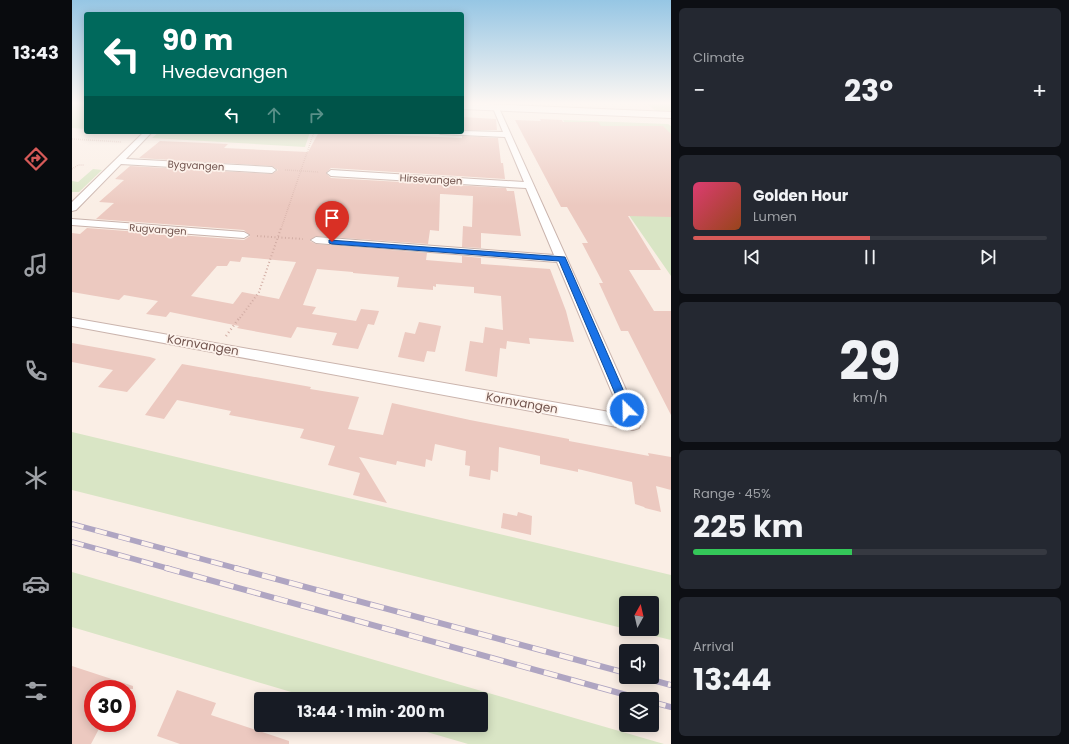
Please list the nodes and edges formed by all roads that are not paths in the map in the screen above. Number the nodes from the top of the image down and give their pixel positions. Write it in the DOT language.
graph roads {
  1 [pos="507,136"];
  2 [pos="143,137"];
  3 [pos="119,161"];
  4 [pos="272,170"];
  5 [pos="331,173"];
  6 [pos="530,185"];
  7 [pos="72,208"];
  8 [pos="72,222"];
  9 [pos="244,235"];
  10 [pos="316,240"];
  11 [pos="562,259"];
  12 [pos="72,322"];
  1 -- 6 [label="street, Kornvangen"];
  2 -- 3 [label="street"];
  3 -- 4 [label="street, Bygvangen"];
  3 -- 7 [label="street"];
  5 -- 6 [label="street, Hirsevangen"];
  6 -- 11 [label="street, Kornvangen"];
  8 -- 9 [label="street, Rugvangen"];
  10 -- 11 [label="street"];
  11 -- 12 [label="street, Kornvangen"];
}
